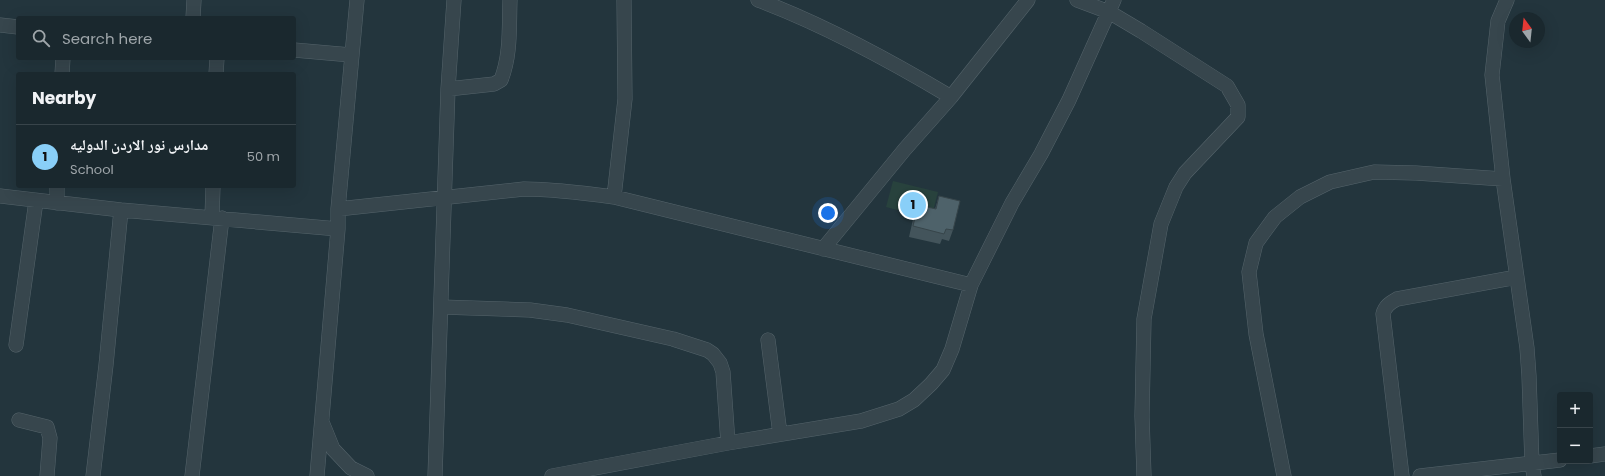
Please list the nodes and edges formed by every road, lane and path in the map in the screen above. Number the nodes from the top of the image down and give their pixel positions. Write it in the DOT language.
graph roads {
  1 [pos="194,0"];
  2 [pos="357,0"];
  3 [pos="454,0"];
  4 [pos="510,0"];
  5 [pos="624,0"];
  6 [pos="758,0"];
  7 [pos="1028,0"];
  8 [pos="1077,0"];
  9 [pos="1507,0"];
  10 [pos="1112,6"];
  11 [pos="193,16"];
  12 [pos="0,25"];
  13 [pos="16,27"];
  14 [pos="296,50"];
  15 [pos="351,55"];
  16 [pos="63,60"];
  17 [pos="217,60"];
  18 [pos="62,72"];
  19 [pos="216,72"];
  20 [pos="448,89"];
  21 [pos="951,97"];
  22 [pos="1503,179"];
  23 [pos="58,188"];
  24 [pos="213,188"];
  25 [pos="0,196"];
  26 [pos="614,197"];
  27 [pos="444,199"];
  28 [pos="36,201"];
  29 [pos="57,204"];
  30 [pos="338,209"];
  31 [pos="121,210"];
  32 [pos="217,218"];
  33 [pos="338,229"];
  34 [pos="824,249"];
  35 [pos="1518,277"];
  36 [pos="971,285"];
  37 [pos="441,307"];
  38 [pos="768,340"];
  39 [pos="16,345"];
  40 [pos="20,420"];
  41 [pos="321,420"];
  42 [pos="780,434"];
  43 [pos="728,443"];
  44 [pos="1605,454"];
  45 [pos="1593,456"];
  46 [pos="1557,461"];
  47 [pos="1533,470"];
  48 [pos="47,476"];
  49 [pos="93,476"];
  50 [pos="192,476"];
  51 [pos="317,476"];
  52 [pos="367,476"];
  53 [pos="435,476"];
  54 [pos="552,476"];
  55 [pos="1144,476"];
  56 [pos="1284,476"];
  57 [pos="1402,476"];
  58 [pos="1420,476"];
  1 -- 11 [label="street"];
  2 -- 15 [label="street"];
  3 -- 20 [label="street"];
  4 -- 20 [label="street"];
  5 -- 26 [label="street"];
  6 -- 21 [label="street"];
  7 -- 21 [label="street"];
  8 -- 10 [label="street"];
  9 -- 22 [label="street"];
  10 -- 36 [label="street"];
  10 -- 55 [label="street"];
  12 -- 13 [label="street"];
  14 -- 15 [label="street"];
  15 -- 30 [label="street"];
  16 -- 18 [label="street"];
  17 -- 19 [label="street"];
  20 -- 27 [label="street"];
  21 -- 34 [label="street"];
  22 -- 35 [label="street"];
  22 -- 56 [label="street"];
  23 -- 29 [label="street"];
  24 -- 32 [label="street"];
  25 -- 28 [label="street"];
  26 -- 27 [label="street"];
  26 -- 34 [label="street"];
  27 -- 30 [label="street"];
  27 -- 37 [label="street"];
  28 -- 29 [label="street"];
  28 -- 39 [label="street"];
  29 -- 31 [label="street"];
  30 -- 33 [label="street"];
  31 -- 32 [label="street"];
  31 -- 49 [label="street"];
  32 -- 33 [label="street"];
  32 -- 50 [label="street"];
  33 -- 41 [label="street"];
  34 -- 36 [label="street"];
  35 -- 47 [label="street"];
  35 -- 57 [label="street"];
  36 -- 42 [label="street"];
  37 -- 43 [label="street"];
  37 -- 53 [label="street"];
  38 -- 42 [label="street"];
  40 -- 48 [label="street"];
  41 -- 51 [label="street"];
  41 -- 52 [label="street"];
  42 -- 43 [label="street"];
  43 -- 54 [label="street"];
  44 -- 45 [label="street"];
  46 -- 47 [label="street"];
  47 -- 58 [label="street"];
}
